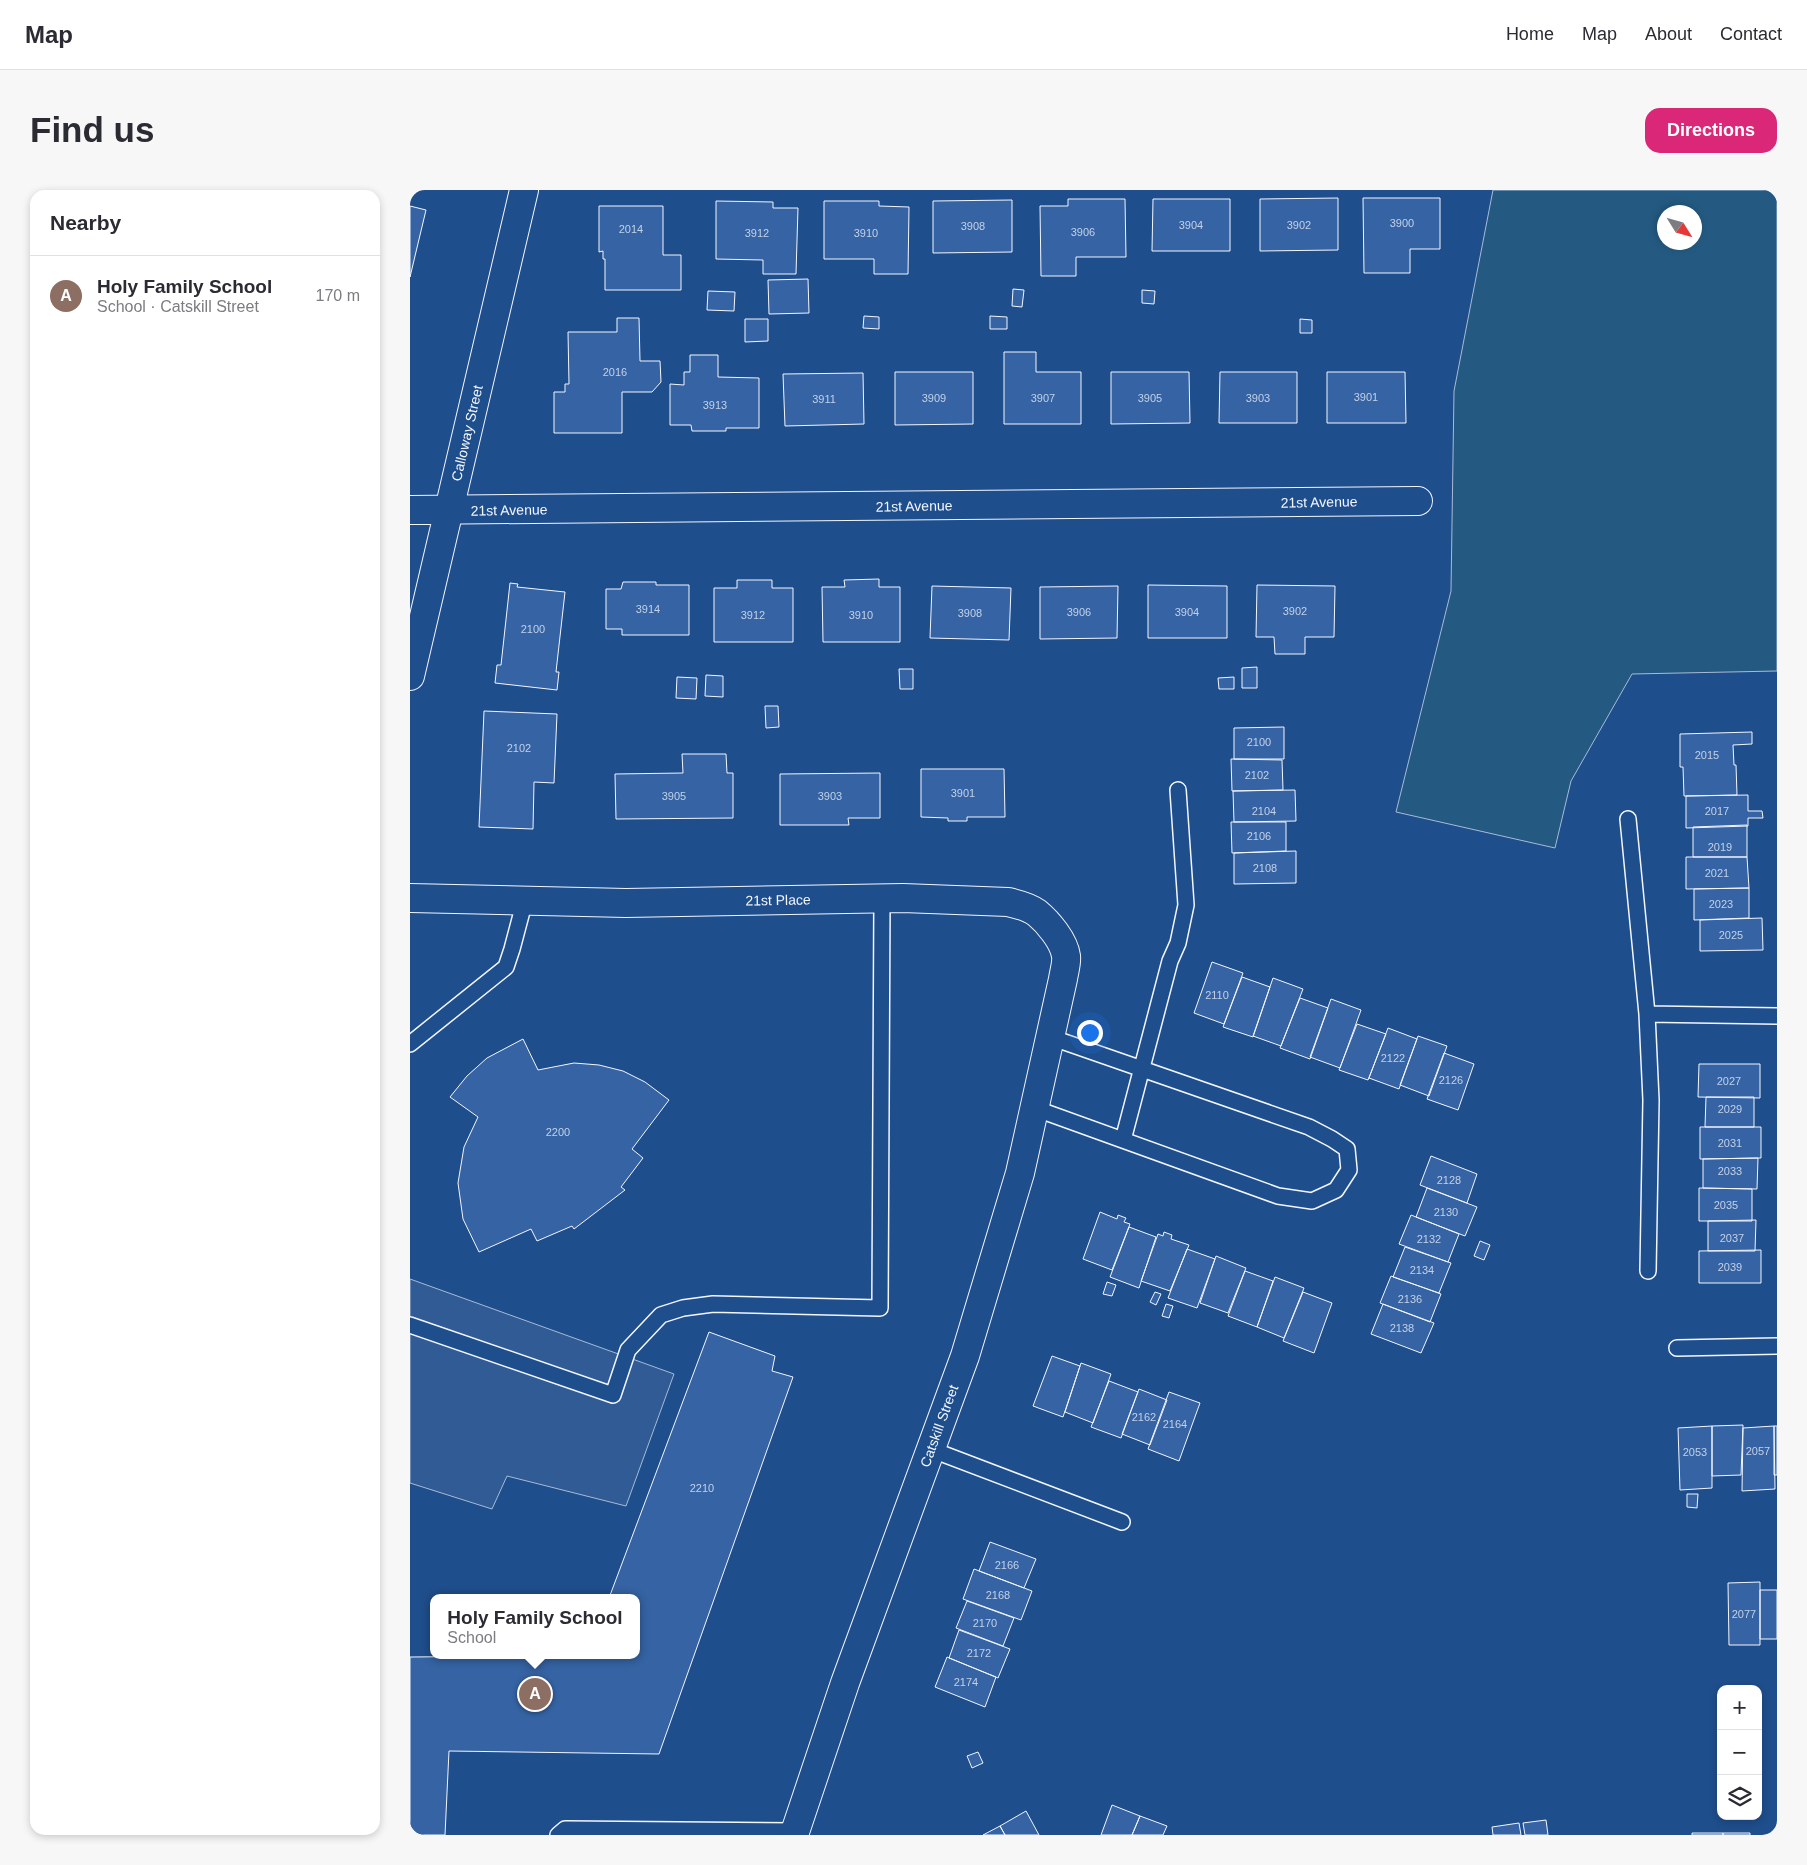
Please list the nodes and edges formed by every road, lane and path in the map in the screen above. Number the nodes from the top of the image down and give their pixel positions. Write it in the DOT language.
graph roads {
  1 [pos="524,190"];
  2 [pos="1418,502"];
  3 [pos="410,510"];
  4 [pos="450,510"];
  5 [pos="410,676"];
  6 [pos="1178,790"];
  7 [pos="1628,819"];
  8 [pos="410,898"];
  9 [pos="882,898"];
  10 [pos="525,900"];
  11 [pos="1056,1009"];
  12 [pos="1647,1014"];
  13 [pos="1777,1016"];
  14 [pos="1050,1037"];
  15 [pos="410,1044"];
  16 [pos="1142,1069"];
  17 [pos="1034,1108"];
  18 [pos="1123,1140"];
  19 [pos="1648,1271"];
  20 [pos="410,1325"];
  21 [pos="1777,1346"];
  22 [pos="1677,1348"];
  23 [pos="930,1449"];
  24 [pos="1122,1522"];
  25 [pos="643,1833"];
  26 [pos="794,1833"];
  27 [pos="558,1835"];
  1 -- 4 [label="street, Calloway Street"];
  2 -- 4 [label="street, 21st Avenue"];
  3 -- 4 [label="street, 21st Avenue"];
  4 -- 5 [label="street, Calloway Street"];
  6 -- 16 [label="lane"];
  7 -- 12 [label="lane"];
  8 -- 10 [label="street, 21st Place"];
  9 -- 10 [label="street, 21st Place"];
  9 -- 11 [label="street, 21st Place"];
  9 -- 20 [label="lane"];
  10 -- 15 [label="lane"];
  11 -- 14 [label="street, Catskill Street"];
  12 -- 13 [label="lane"];
  12 -- 19 [label="lane"];
  14 -- 16 [label="lane"];
  14 -- 17 [label="street, Catskill Street"];
  16 -- 18 [label="lane"];
  16 -- 18 [label="lane"];
  17 -- 18 [label="lane"];
  17 -- 23 [label="street, Catskill Street"];
  21 -- 22 [label="lane"];
  23 -- 24 [label="lane"];
  23 -- 26 [label="street, Catskill Street"];
  25 -- 26 [label="lane"];
  25 -- 27 [label="lane"];
}
